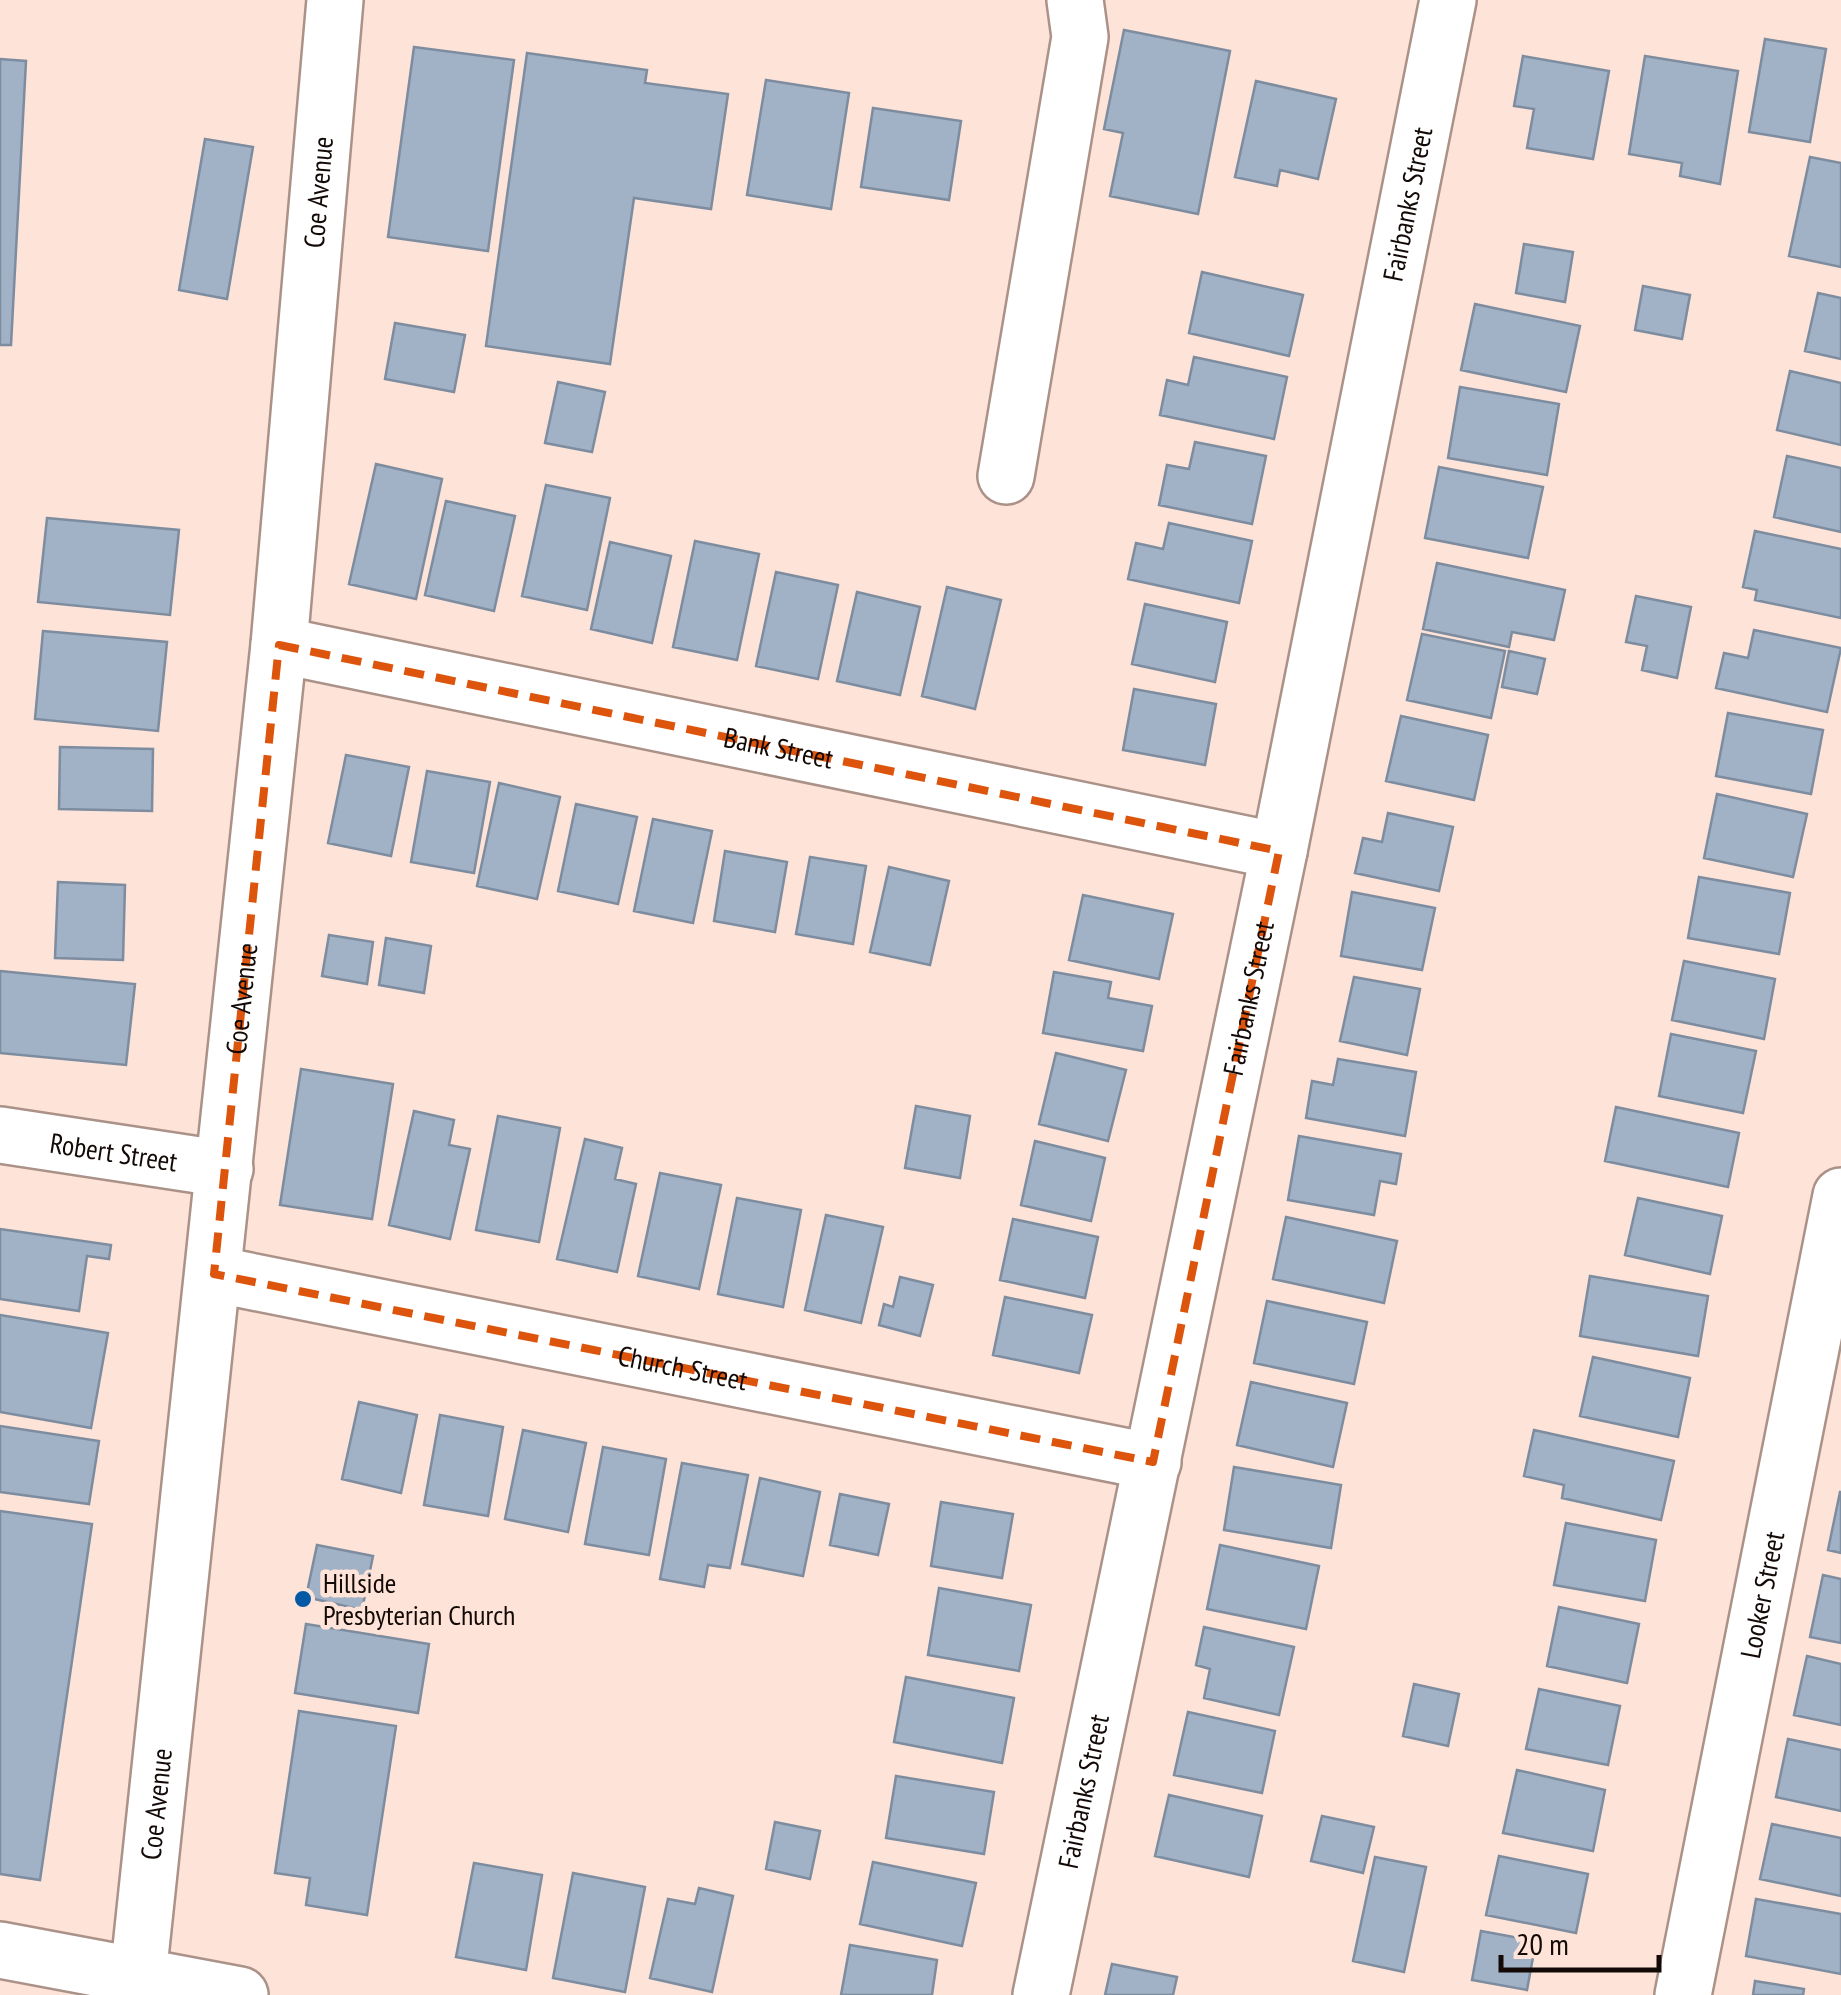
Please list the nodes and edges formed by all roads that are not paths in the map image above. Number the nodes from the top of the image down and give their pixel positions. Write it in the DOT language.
graph roads {
  1 [pos="335,0"];
  2 [pos="1075,0"];
  3 [pos="1448,0"];
  4 [pos="1006,476"];
  5 [pos="279,645"];
  6 [pos="1279,851"];
  7 [pos="0,1135"];
  8 [pos="225,1170"];
  9 [pos="1841,1196"];
  10 [pos="214,1274"];
  11 [pos="1152,1462"];
  12 [pos="0,1950"];
  13 [pos="139,1986"];
  14 [pos="240,1995"];
  15 [pos="1041,1995"];
  16 [pos="1683,1995"];
  1 -- 5 [label="street, Coe Avenue"];
  2 -- 4 [label="street"];
  3 -- 6 [label="street, Fairbanks Street"];
  5 -- 6 [label="street, Bank Street"];
  5 -- 8 [label="street, Coe Avenue"];
  6 -- 11 [label="street, Fairbanks Street"];
  7 -- 8 [label="street, Robert Street"];
  8 -- 10 [label="street, Coe Avenue"];
  9 -- 16 [label="street, Looker Street"];
  10 -- 11 [label="street, Church Street"];
  10 -- 13 [label="street, Coe Avenue"];
  11 -- 15 [label="street, Fairbanks Street"];
  12 -- 13 [label="street"];
  13 -- 14 [label="street"];
}
